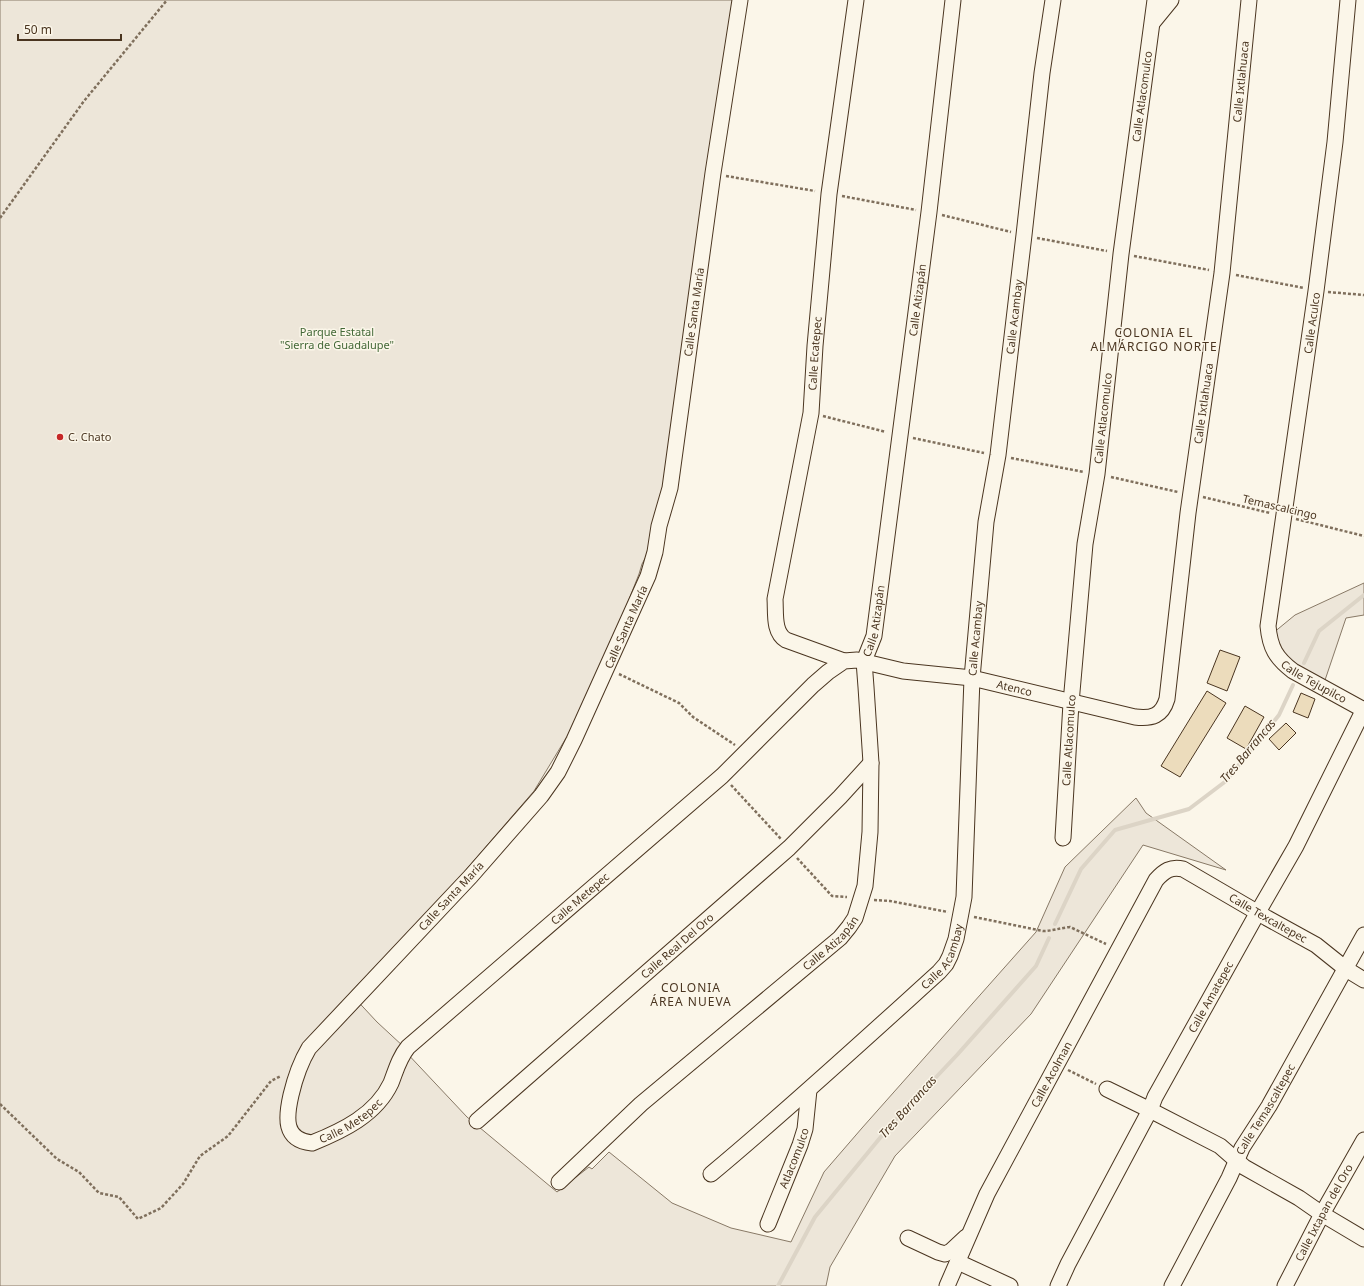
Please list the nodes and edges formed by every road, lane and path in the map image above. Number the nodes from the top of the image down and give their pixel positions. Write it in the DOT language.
graph roads {
  1 [pos="166,0"];
  2 [pos="740,0"];
  3 [pos="856,0"];
  4 [pos="953,0"];
  5 [pos="1053,0"];
  6 [pos="1155,0"];
  7 [pos="1171,0"];
  8 [pos="1249,0"];
  9 [pos="1348,0"];
  10 [pos="1153,22"];
  11 [pos="0,218"];
  12 [pos="1192,495"];
  13 [pos="1284,516"];
  14 [pos="1364,536"];
  15 [pos="1272,645"];
  16 [pos="844,661"];
  17 [pos="864,661"];
  18 [pos="607,668"];
  19 [pos="972,678"];
  20 [pos="1071,703"];
  21 [pos="1162,710"];
  22 [pos="1364,710"];
  23 [pos="745,752"];
  24 [pos="871,763"];
  25 [pos="722,776"];
  26 [pos="1063,838"];
  27 [pos="789,848"];
  28 [pos="1167,870"];
  29 [pos="862,899"];
  30 [pos="1258,912"];
  31 [pos="961,915"];
  32 [pos="1364,935"];
  33 [pos="1119,949"];
  34 [pos="1346,969"];
  35 [pos="1364,980"];
  36 [pos="1058,1064"];
  37 [pos="297,1072"];
  38 [pos="1107,1089"];
  39 [pos="810,1090"];
  40 [pos="0,1104"];
  41 [pos="1150,1110"];
  42 [pos="477,1121"];
  43 [pos="1364,1140"];
  44 [pos="305,1142"];
  45 [pos="1237,1162"];
  46 [pos="711,1174"];
  47 [pos="559,1182"];
  48 [pos="1322,1214"];
  49 [pos="768,1224"];
  50 [pos="970,1233"];
  51 [pos="908,1238"];
  52 [pos="1364,1239"];
  53 [pos="958,1262"];
  54 [pos="947,1286"];
  55 [pos="1010,1286"];
  56 [pos="1058,1286"];
  57 [pos="1172,1286"];
  58 [pos="1285,1286"];
  1 -- 11 [label="path"];
  2 -- 18 [label="street, Calle Santa María"];
  3 -- 16 [label="street, Calle Ecatepec"];
  4 -- 17 [label="street, Calle Atizapán"];
  5 -- 19 [label="street, Calle Acambay"];
  6 -- 10 [label="street, Calle Atlacomulco"];
  7 -- 10 [label="street"];
  8 -- 12 [label="street, Calle Ixtlahuaca"];
  9 -- 13 [label="street, Calle Aculco"];
  10 -- 20 [label="street, Calle Atlacomulco"];
  12 -- 13 [label="path, Temascalcingo"];
  12 -- 21 [label="street, Calle Ixtlahuaca"];
  13 -- 14 [label="path, Temascalcingo"];
  13 -- 15 [label="street, Calle Aculco"];
  15 -- 22 [label="street, Calle Tejupilco"];
  16 -- 17 [label="street"];
  16 -- 23 [label="street, Calle Metepec"];
  17 -- 19 [label="street, Atenco"];
  17 -- 24 [label="street, Calle Atizapán"];
  18 -- 23 [label="path"];
  18 -- 37 [label="street, Calle Santa María"];
  19 -- 20 [label="street, Atenco"];
  19 -- 31 [label="street, Calle Acambay"];
  20 -- 21 [label="street, Atenco"];
  20 -- 26 [label="street, Calle Atlacomulco"];
  22 -- 30 [label="street, Calle Amatepec"];
  23 -- 25 [label="street, Calle Metepec"];
  24 -- 27 [label="street, Calle Real Del Oro"];
  24 -- 29 [label="street, Calle Atizapán"];
  25 -- 27 [label="path"];
  25 -- 44 [label="street, Calle Metepec"];
  27 -- 29 [label="path"];
  27 -- 42 [label="street, Calle Real Del Oro"];
  28 -- 30 [label="street, Calle Texcaltepec"];
  28 -- 33 [label="street, Calle Acolman"];
  29 -- 31 [label="path"];
  29 -- 47 [label="street, Calle Atizapán"];
  30 -- 34 [label="street, Calle Texcaltepec"];
  30 -- 41 [label="street, Calle Amatepec"];
  31 -- 33 [label="path"];
  31 -- 39 [label="street, Calle Acambay"];
  32 -- 34 [label="street, Calle Temascaltepec"];
  33 -- 36 [label="street, Calle Acolman"];
  34 -- 35 [label="street, Calle Texcaltepec"];
  34 -- 45 [label="street, Calle Temascaltepec"];
  36 -- 38 [label="path"];
  36 -- 50 [label="street, Calle Acolman"];
  37 -- 40 [label="path"];
  37 -- 44 [label="street, Calle Santa María"];
  38 -- 41 [label="street"];
  39 -- 46 [label="street, Calle Acambay"];
  39 -- 49 [label="street, Atlacomulco"];
  41 -- 45 [label="street"];
  41 -- 56 [label="street, Calle Amatepec"];
  43 -- 48 [label="street, Calle Ixtapan del Oro"];
  45 -- 48 [label="street"];
  45 -- 57 [label="street, Calle Temascaltepec"];
  48 -- 52 [label="street"];
  48 -- 58 [label="street, Calle Ixtapan del Oro"];
  50 -- 51 [label="street"];
  50 -- 53 [label="street, Calle Acolman"];
  53 -- 54 [label="street, Calle Acolman"];
  53 -- 55 [label="street"];
}
